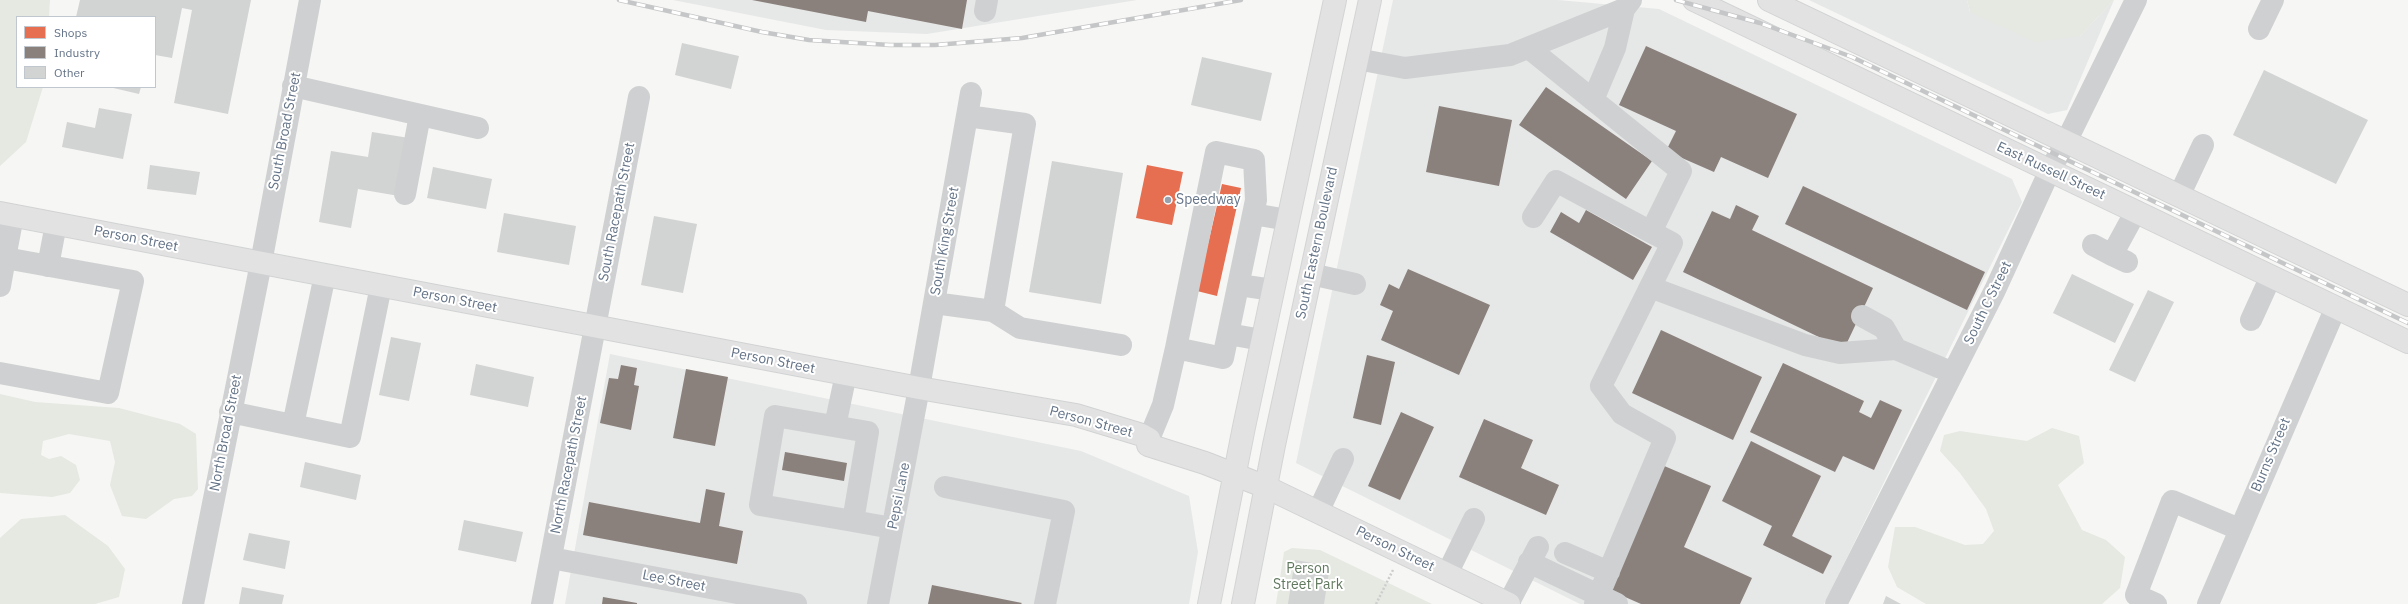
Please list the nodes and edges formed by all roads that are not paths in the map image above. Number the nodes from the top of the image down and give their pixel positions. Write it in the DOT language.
graph roads {
  1 [pos="310,0"];
  2 [pos="1335,0"];
  3 [pos="1370,0"];
  4 [pos="1694,0"];
  5 [pos="1769,0"];
  6 [pos="2136,0"];
  7 [pos="2273,0"];
  8 [pos="1627,5"];
  9 [pos="2259,29"];
  10 [pos="1530,48"];
  11 [pos="1357,59"];
  12 [pos="294,86"];
  13 [pos="971,93"];
  14 [pos="639,97"];
  15 [pos="1593,100"];
  16 [pos="420,115"];
  17 [pos="967,116"];
  18 [pos="478,128"];
  19 [pos="2066,142"];
  20 [pos="2203,145"];
  21 [pos="2050,170"];
  22 [pos="405,194"];
  23 [pos="2179,196"];
  24 [pos="2136,211"];
  25 [pos="1253,214"];
  26 [pos="6,215"];
  27 [pos="1533,217"];
  28 [pos="1288,220"];
  29 [pos="56,224"];
  30 [pos="1651,232"];
  31 [pos="2093,244"];
  32 [pos="5,258"];
  33 [pos="260,263"];
  34 [pos="48,266"];
  35 [pos="1311,274"];
  36 [pos="324,275"];
  37 [pos="2271,276"];
  38 [pos="1355,284"];
  39 [pos="1239,285"];
  40 [pos="0,286"];
  41 [pos="381,286"];
  42 [pos="1650,287"];
  43 [pos="1273,290"];
  44 [pos="934,303"];
  45 [pos="2408,306"];
  46 [pos="2336,307"];
  47 [pos="993,311"];
  48 [pos="1862,316"];
  49 [pos="2251,320"];
  50 [pos="595,327"];
  51 [pos="1228,334"];
  52 [pos="1262,340"];
  53 [pos="2408,342"];
  54 [pos="1121,345"];
  55 [pos="1176,348"];
  56 [pos="1896,349"];
  57 [pos="0,373"];
  58 [pos="1953,373"];
  59 [pos="846,374"];
  60 [pos="919,388"];
  61 [pos="230,412"];
  62 [pos="293,425"];
  63 [pos="835,426"];
  64 [pos="1149,439"];
  65 [pos="1343,459"];
  66 [pos="1234,476"];
  67 [pos="945,487"];
  68 [pos="1266,487"];
  69 [pos="1318,512"];
  70 [pos="1474,519"];
  71 [pos="853,521"];
  72 [pos="892,528"];
  73 [pos="2239,529"];
  74 [pos="1565,554"];
  75 [pos="551,558"];
  76 [pos="1609,572"];
  77 [pos="1447,574"];
  78 [pos="1604,601"];
  79 [pos="193,604"];
  80 [pos="542,604"];
  81 [pos="796,604"];
  82 [pos="878,604"];
  83 [pos="1045,604"];
  84 [pos="1210,604"];
  85 [pos="1243,604"];
  86 [pos="1508,604"];
  87 [pos="1836,604"];
  88 [pos="2156,604"];
  89 [pos="2208,604"];
  1 -- 12 [label="street, South Broad Street"];
  2 -- 28 [label="main road"];
  3 -- 11 [label="main road, South Eastern Boulevard"];
  4 -- 21 [label="main road, East Russell Street"];
  5 -- 19 [label="main road"];
  6 -- 19 [label="street, South C Street"];
  7 -- 9 [label="street"];
  8 -- 10 [label="street"];
  8 -- 15 [label="street"];
  10 -- 11 [label="street"];
  10 -- 15 [label="street"];
  11 -- 35 [label="main road, South Eastern Boulevard"];
  12 -- 16 [label="street"];
  12 -- 33 [label="street, South Broad Street"];
  13 -- 17 [label="street, South King Street"];
  14 -- 50 [label="street, South Racepath Street"];
  15 -- 30 [label="street"];
  16 -- 18 [label="street"];
  16 -- 22 [label="street"];
  17 -- 44 [label="street, South King Street"];
  17 -- 47 [label="street"];
  19 -- 21 [label="street, South C Street"];
  19 -- 23 [label="main road"];
  20 -- 23 [label="street"];
  21 -- 24 [label="main road, East Russell Street"];
  21 -- 58 [label="street, South C Street"];
  23 -- 45 [label="main road"];
  24 -- 31 [label="street"];
  24 -- 37 [label="main road, East Russell Street"];
  25 -- 28 [label="street"];
  25 -- 39 [label="street"];
  25 -- 55 [label="street"];
  26 -- 29 [label="main road, Person Street"];
  26 -- 32 [label="street"];
  27 -- 30 [label="street"];
  28 -- 43 [label="main road"];
  29 -- 33 [label="main road, Person Street"];
  29 -- 34 [label="street"];
  30 -- 42 [label="street"];
  32 -- 34 [label="street"];
  32 -- 40 [label="street"];
  33 -- 36 [label="main road, Person Street"];
  33 -- 61 [label="street, North Broad Street"];
  34 -- 57 [label="street"];
  35 -- 38 [label="street"];
  35 -- 68 [label="main road, South Eastern Boulevard"];
  36 -- 41 [label="main road, Person Street"];
  36 -- 62 [label="street"];
  37 -- 46 [label="main road, East Russell Street"];
  37 -- 49 [label="street"];
  39 -- 43 [label="street"];
  39 -- 51 [label="street"];
  41 -- 50 [label="main road, Person Street"];
  41 -- 62 [label="street"];
  42 -- 56 [label="street"];
  42 -- 76 [label="street"];
  43 -- 52 [label="main road"];
  44 -- 47 [label="street"];
  44 -- 60 [label="street, South King Street"];
  46 -- 53 [label="main road, East Russell Street"];
  46 -- 73 [label="street, Burns Street"];
  47 -- 54 [label="street"];
  48 -- 56 [label="street"];
  50 -- 59 [label="main road, Person Street"];
  50 -- 75 [label="street, North Racepath Street"];
  51 -- 52 [label="street"];
  51 -- 55 [label="street"];
  52 -- 66 [label="main road"];
  55 -- 64 [label="street"];
  56 -- 58 [label="street"];
  58 -- 87 [label="street, South C Street"];
  59 -- 60 [label="main road, Person Street"];
  59 -- 63 [label="street"];
  60 -- 64 [label="main road, Person Street"];
  60 -- 72 [label="street, Pepsi Lane"];
  61 -- 62 [label="street"];
  61 -- 79 [label="street, North Broad Street"];
  63 -- 71 [label="street"];
  63 -- 71 [label="street"];
  64 -- 66 [label="main road, Person Street"];
  65 -- 69 [label="street"];
  66 -- 68 [label="main road, Person Street"];
  66 -- 84 [label="main road"];
  67 -- 83 [label="street"];
  68 -- 69 [label="main road, Person Street"];
  68 -- 85 [label="main road, South Eastern Boulevard"];
  69 -- 77 [label="main road, Person Street"];
  70 -- 77 [label="street"];
  71 -- 72 [label="street"];
  72 -- 82 [label="street, Pepsi Lane"];
  73 -- 88 [label="street"];
  73 -- 89 [label="street, Burns Street"];
  74 -- 76 [label="street"];
  75 -- 80 [label="street, North Racepath Street"];
  75 -- 81 [label="street, Lee Street"];
  76 -- 78 [label="street"];
  77 -- 86 [label="main road, Person Street"];
  78 -- 86 [label="street"];
}
